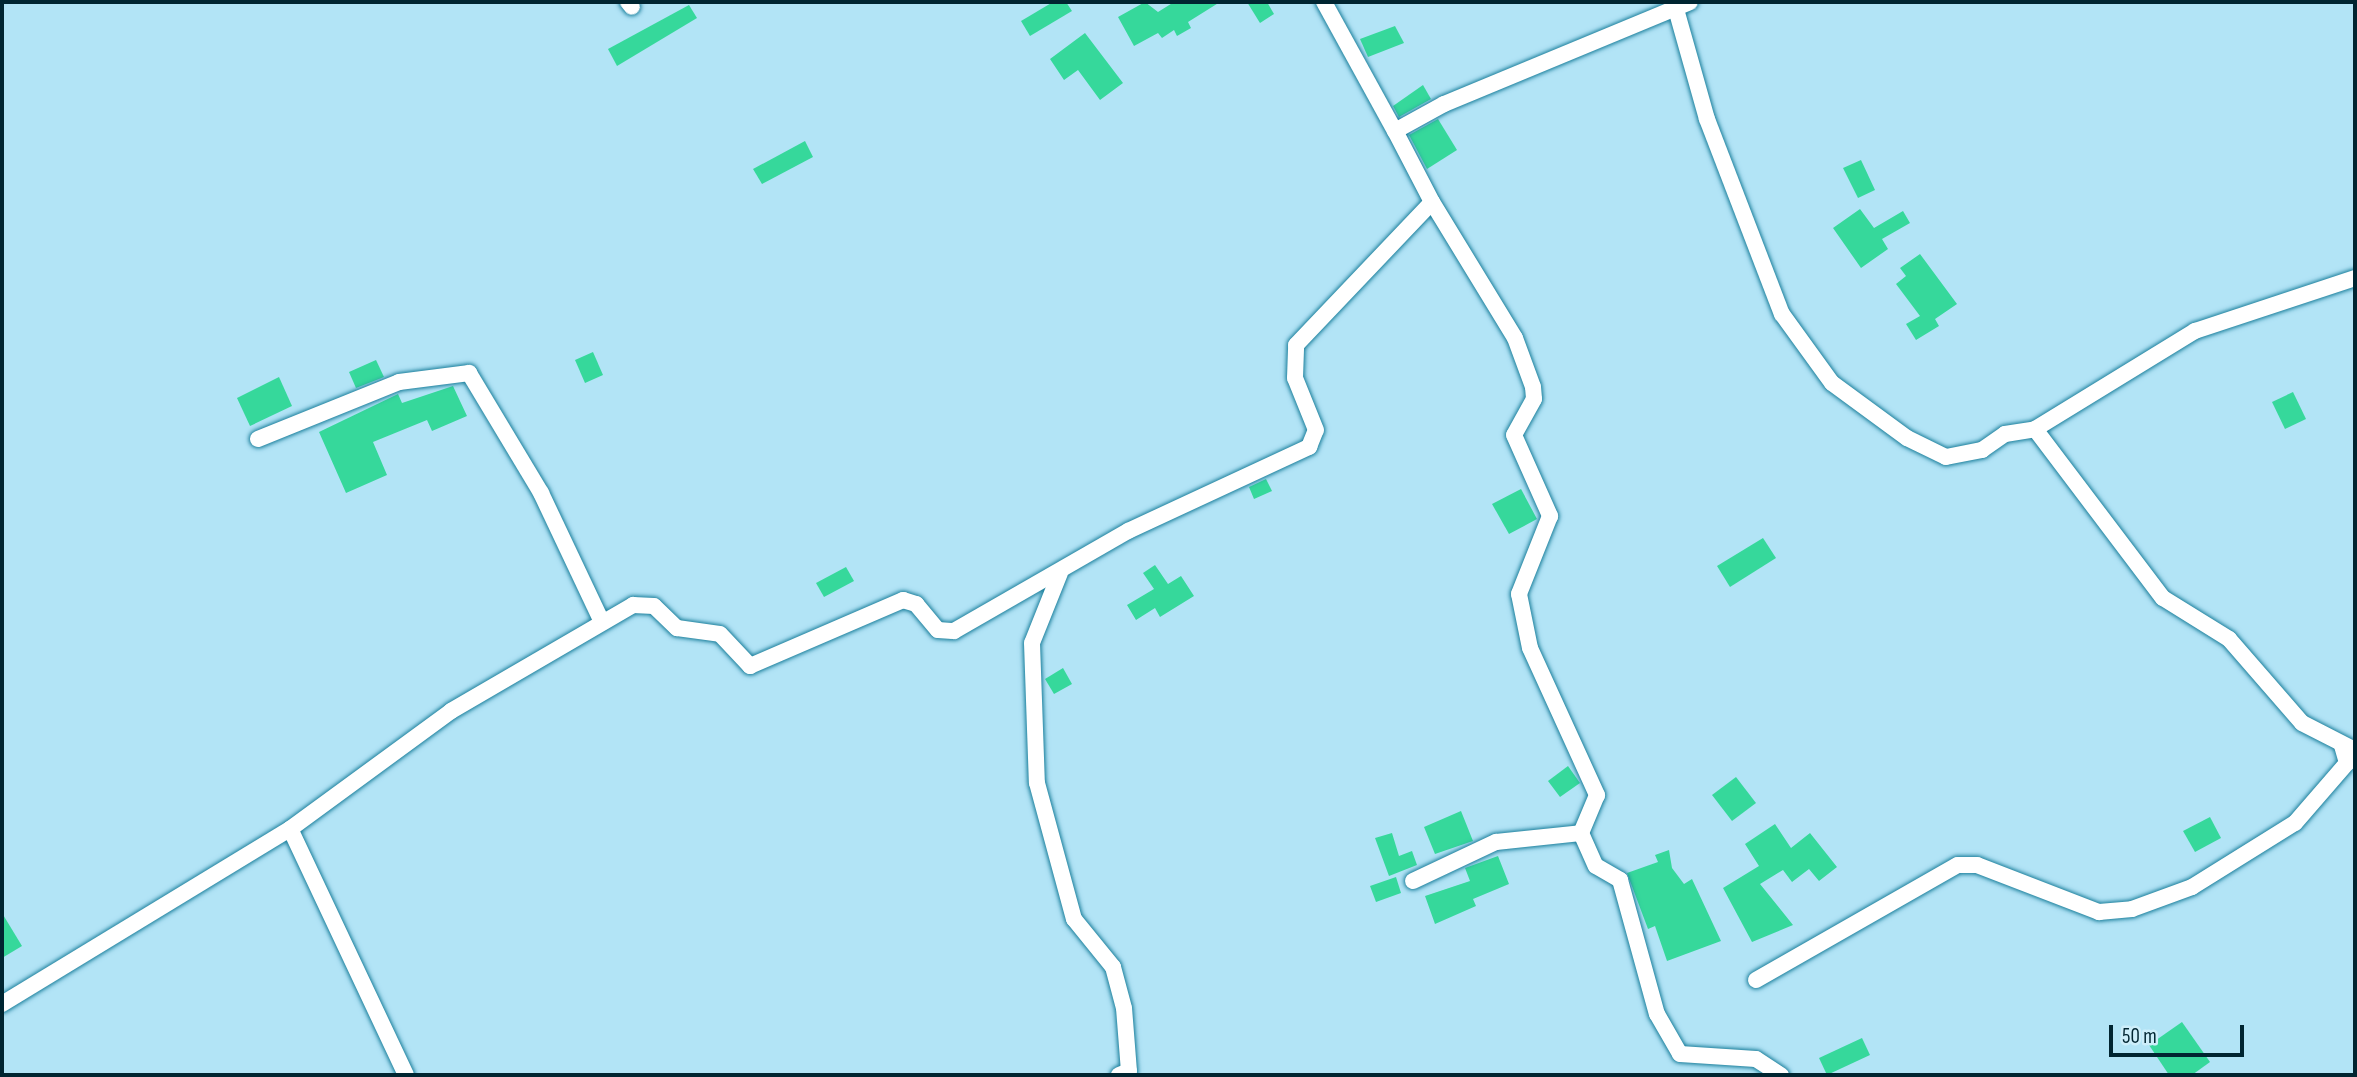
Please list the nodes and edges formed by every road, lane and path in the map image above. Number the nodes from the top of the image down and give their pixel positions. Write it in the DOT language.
graph roads {
  1 [pos="1324,2"];
  2 [pos="1683,6"];
  3 [pos="1395,131"];
  4 [pos="1432,202"];
  5 [pos="2355,278"];
  6 [pos="2035,429"];
  7 [pos="258,439"];
  8 [pos="1060,573"];
  9 [pos="602,622"];
  10 [pos="2349,748"];
  11 [pos="290,829"];
  12 [pos="1581,833"];
  13 [pos="1413,881"];
  14 [pos="1756,980"];
  15 [pos="2,1004"];
  16 [pos="406,1075"];
  17 [pos="1119,1075"];
  18 [pos="1781,1075"];
  1 -- 3 [label="street"];
  2 -- 3 [label="street"];
  2 -- 6 [label="street"];
  3 -- 4 [label="street"];
  4 -- 8 [label="street"];
  4 -- 12 [label="street"];
  5 -- 6 [label="street"];
  6 -- 10 [label="street"];
  7 -- 9 [label="street"];
  8 -- 9 [label="street"];
  8 -- 17 [label="street"];
  9 -- 11 [label="street"];
  10 -- 14 [label="street"];
  11 -- 15 [label="street"];
  11 -- 16 [label="street"];
  12 -- 13 [label="street"];
  12 -- 18 [label="street"];
}
